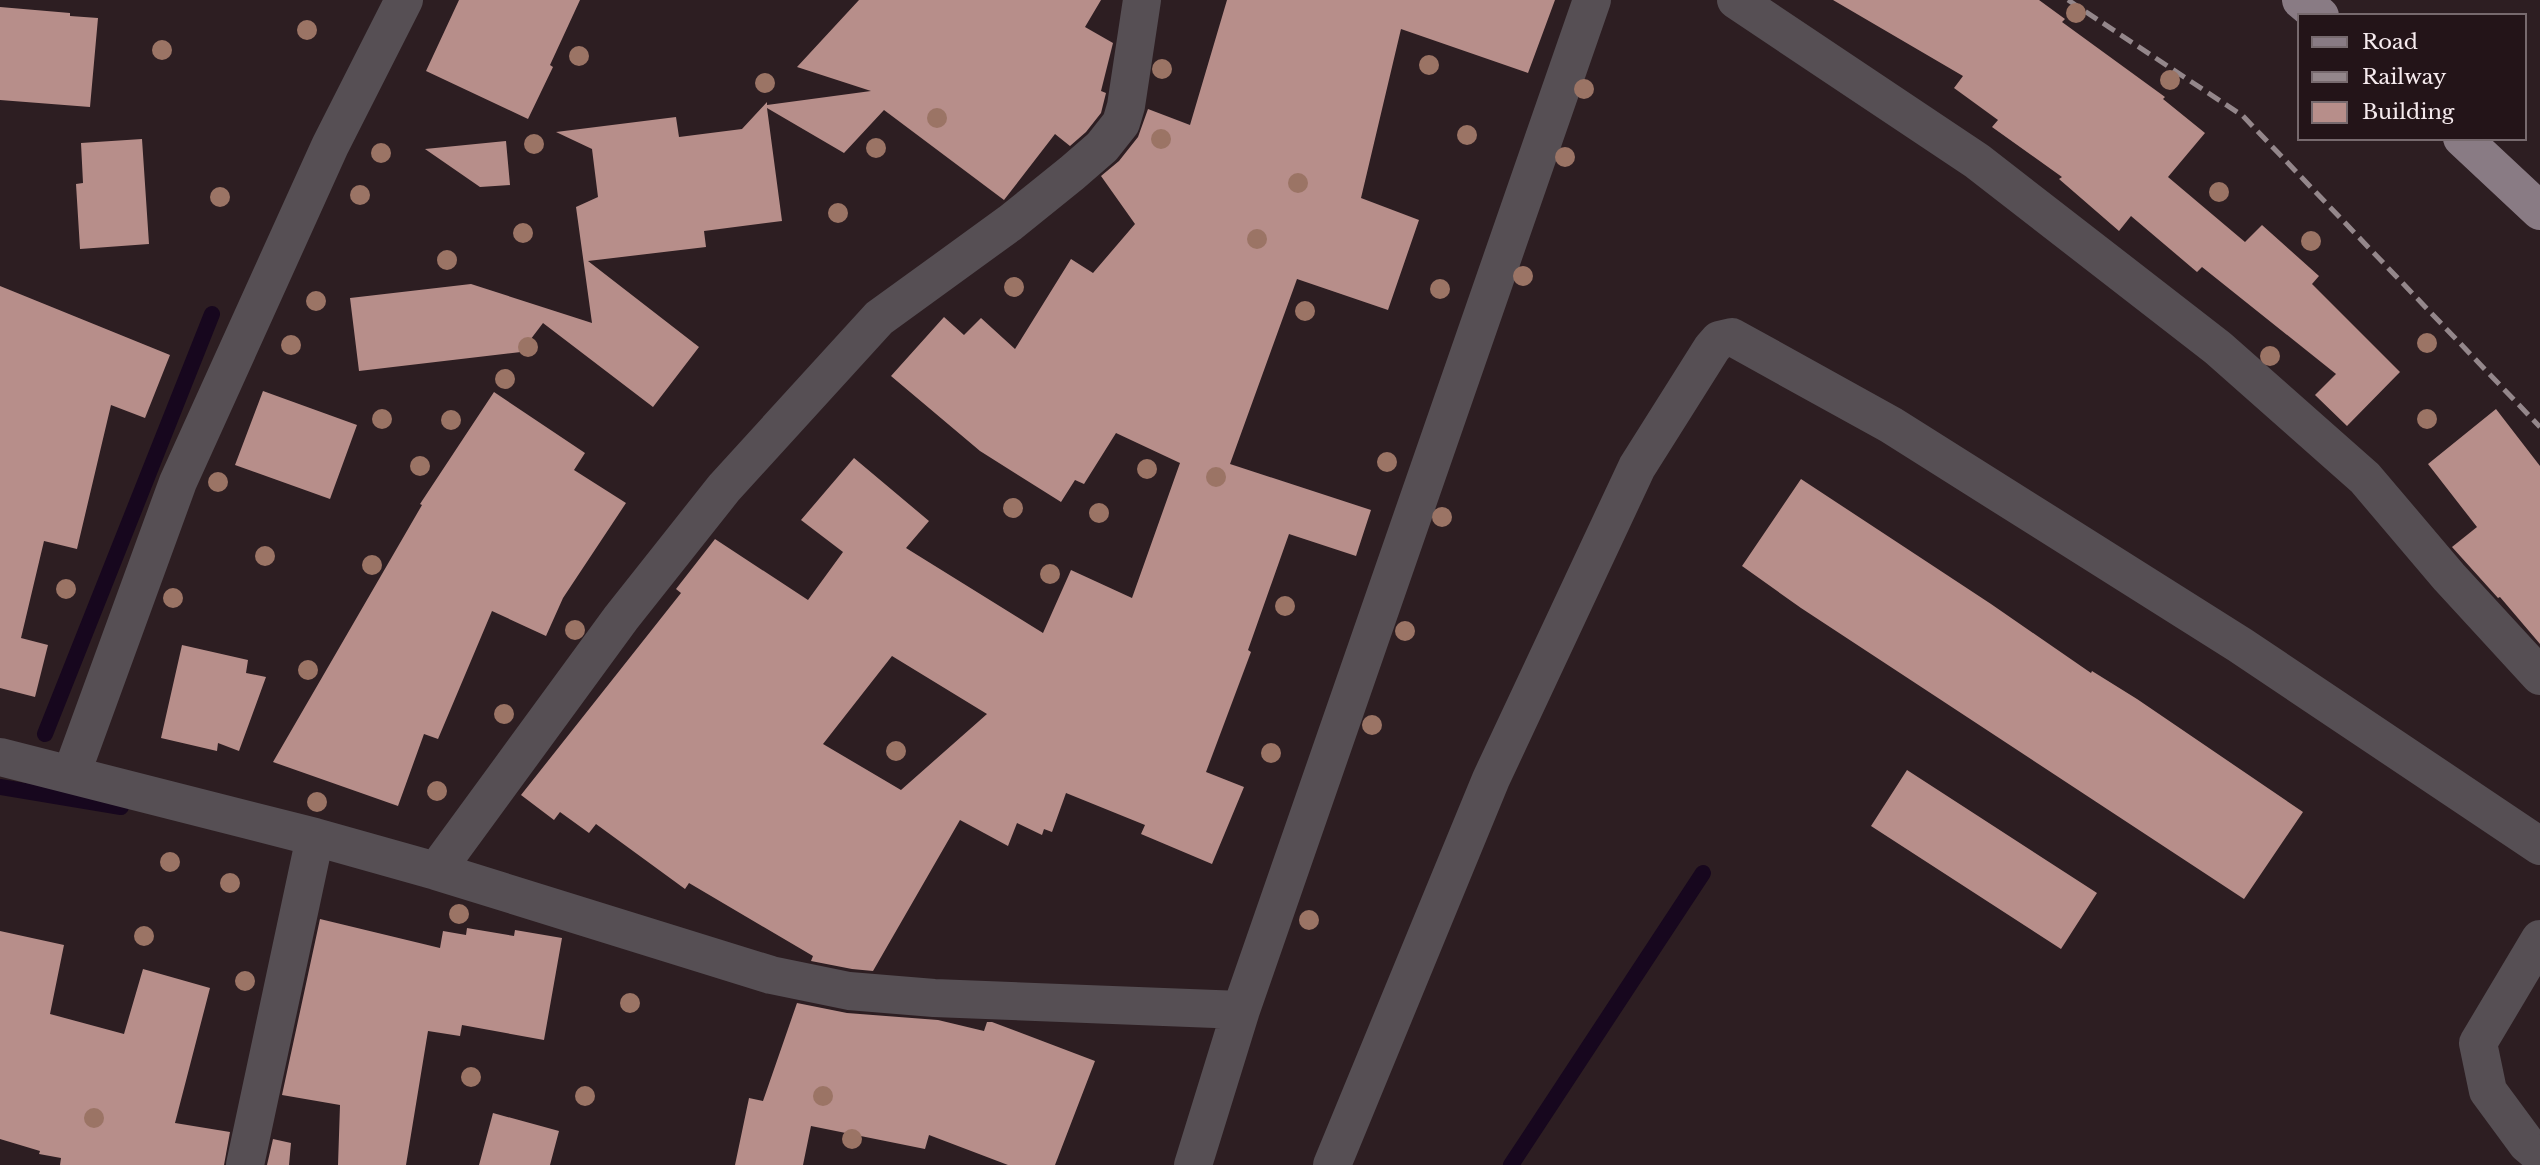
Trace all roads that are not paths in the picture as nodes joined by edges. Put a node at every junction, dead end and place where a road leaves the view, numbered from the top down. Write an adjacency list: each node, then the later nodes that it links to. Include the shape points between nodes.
1 (404, 0): 11 (street, via 330,146 178,481)
2 (1142, 0): 14 (street, via 1126,106 1121,123 1102,147 1010,223 879,318 724,488 621,618)
3 (1592, 0): 16 (street)
4 (1736, 0): 9 (street, via 1977,161 2218,348 2365,478)
5 (2301, 0): 6 (main road)
6 (2318, 14)
7 (2464, 140): 8 (main road)
8 (2540, 211)
9 (2540, 676)
10 (0, 757): 11 (street)
11 (71, 775): 12 (street)
12 (315, 836): 14 (street); 18 (street)
13 (2540, 846): 20 (street, via 2240,645 1891,425 1732,337 1724,337 1712,348 1637,467 1491,779)
14 (436, 871): 16 (street, via 771,975 849,991)
15 (2540, 939): 17 (street, via 2478,1043 2487,1091 2526,1144)
16 (1241, 1010): 19 (street)
17 (2540, 1155)
18 (245, 1165)
19 (1193, 1165)
20 (1332, 1165)

